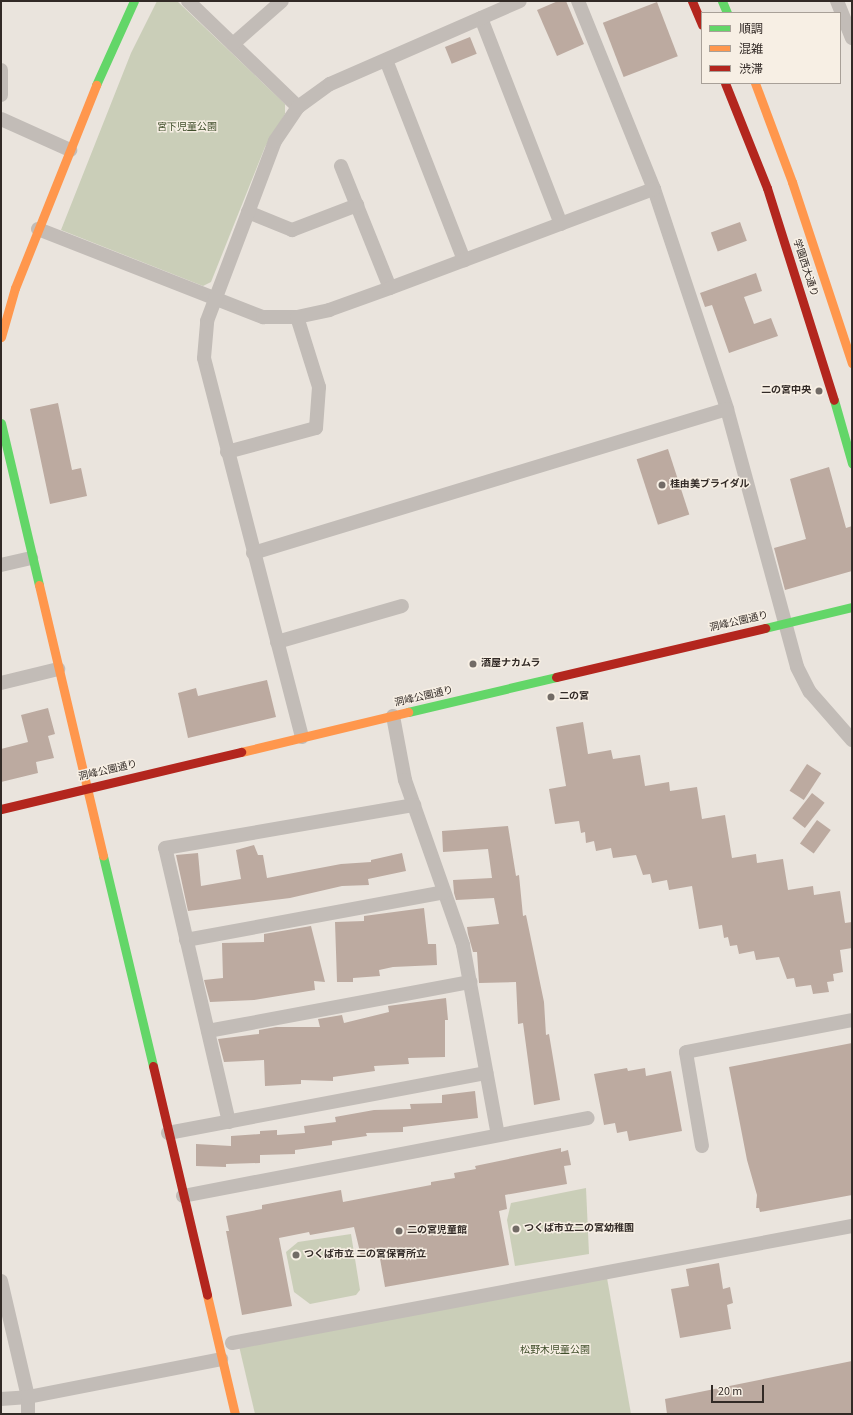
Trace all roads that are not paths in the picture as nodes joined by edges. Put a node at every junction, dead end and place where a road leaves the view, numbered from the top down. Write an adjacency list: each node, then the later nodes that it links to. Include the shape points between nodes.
1 (134, 1): 22 (street, via 117,33)
2 (188, 1): 14 (street)
3 (282, 1): 14 (street)
4 (520, 1): 10 (street)
5 (578, 1): 24 (street)
6 (692, 1): 12 (street)
7 (722, 1): 9 (street)
8 (837, 1): 11 (street)
9 (727, 12)
10 (481, 18): 15 (street); 27 (street)
11 (849, 22): 13 (street)
12 (701, 23)
13 (852, 38)
14 (233, 44): 20 (street)
15 (386, 60): 20 (street, via 330,84); 29 (street)
16 (1, 70): 19 (street)
17 (725, 84): 38 (street, 学園西大通り, via 767,188 823,360)
18 (754, 84): 34 (street, 学園西大通り, via 792,182)
19 (1, 95)
20 (298, 107): 26 (street, via 275,141)
21 (1, 119): 22 (street)
22 (70, 150): 28 (street)
23 (341, 166): 25 (street)
24 (654, 189): 27 (street); 35 (street)
25 (357, 205): 26 (street, via 292,230); 30 (street)
26 (248, 212): 31 (street)
27 (561, 224): 29 (street)
28 (38, 229): 31 (street); 33 (street, via 14,288)
29 (464, 260): 30 (street)
30 (390, 288): 32 (street, via 329,310)
31 (214, 299): 32 (street, via 263,317); 37 (street, via 204,342 204,358)
32 (297, 317): 37 (street, via 319,387 316,428)
33 (1, 337)
34 (852, 363)
35 (727, 409): 39 (street); 44 (street)
36 (1, 424): 40 (street)
37 (228, 452): 39 (street)
38 (852, 463)
39 (253, 553): 45 (street)
40 (31, 558): 41 (street); 46 (street)
41 (1, 565)
42 (402, 606): 45 (street)
43 (852, 607): 44 (street, 洞峰公園通り)
44 (785, 622): 48 (street, 洞峰公園通り); 50 (street, via 797,667 810,692)
45 (277, 642): 49 (street)
46 (58, 669): 47 (street); 51 (street)
47 (1, 683)
48 (393, 716): 49 (street, 洞峰公園通り); 52 (street, via 405,780)
49 (302, 737): 51 (street, 洞峰公園通り)
50 (852, 740)
51 (85, 788): 53 (street, 洞峰公園通り); 62 (street)
52 (414, 805): 54 (street); 55 (street, via 164,848)
53 (1, 809)
54 (444, 892): 55 (street); 56 (street, via 463,945)
55 (186, 940): 58 (street)
56 (470, 982): 58 (street); 59 (street)
57 (852, 1020): 64 (street, via 686,1052)
58 (208, 1031): 61 (street)
59 (486, 1073): 61 (street); 63 (street)
60 (588, 1118): 63 (street)
61 (229, 1122): 62 (street)
62 (168, 1133): 65 (street)
63 (498, 1135): 65 (street)
64 (702, 1146)
65 (183, 1196): 69 (street)
66 (852, 1226): 68 (street)
67 (1, 1281): 70 (street)
68 (232, 1343)
69 (221, 1359): 70 (street); 73 (street)
70 (28, 1397): 71 (street); 72 (street)
71 (1, 1399)
72 (28, 1414)
73 (234, 1414)

